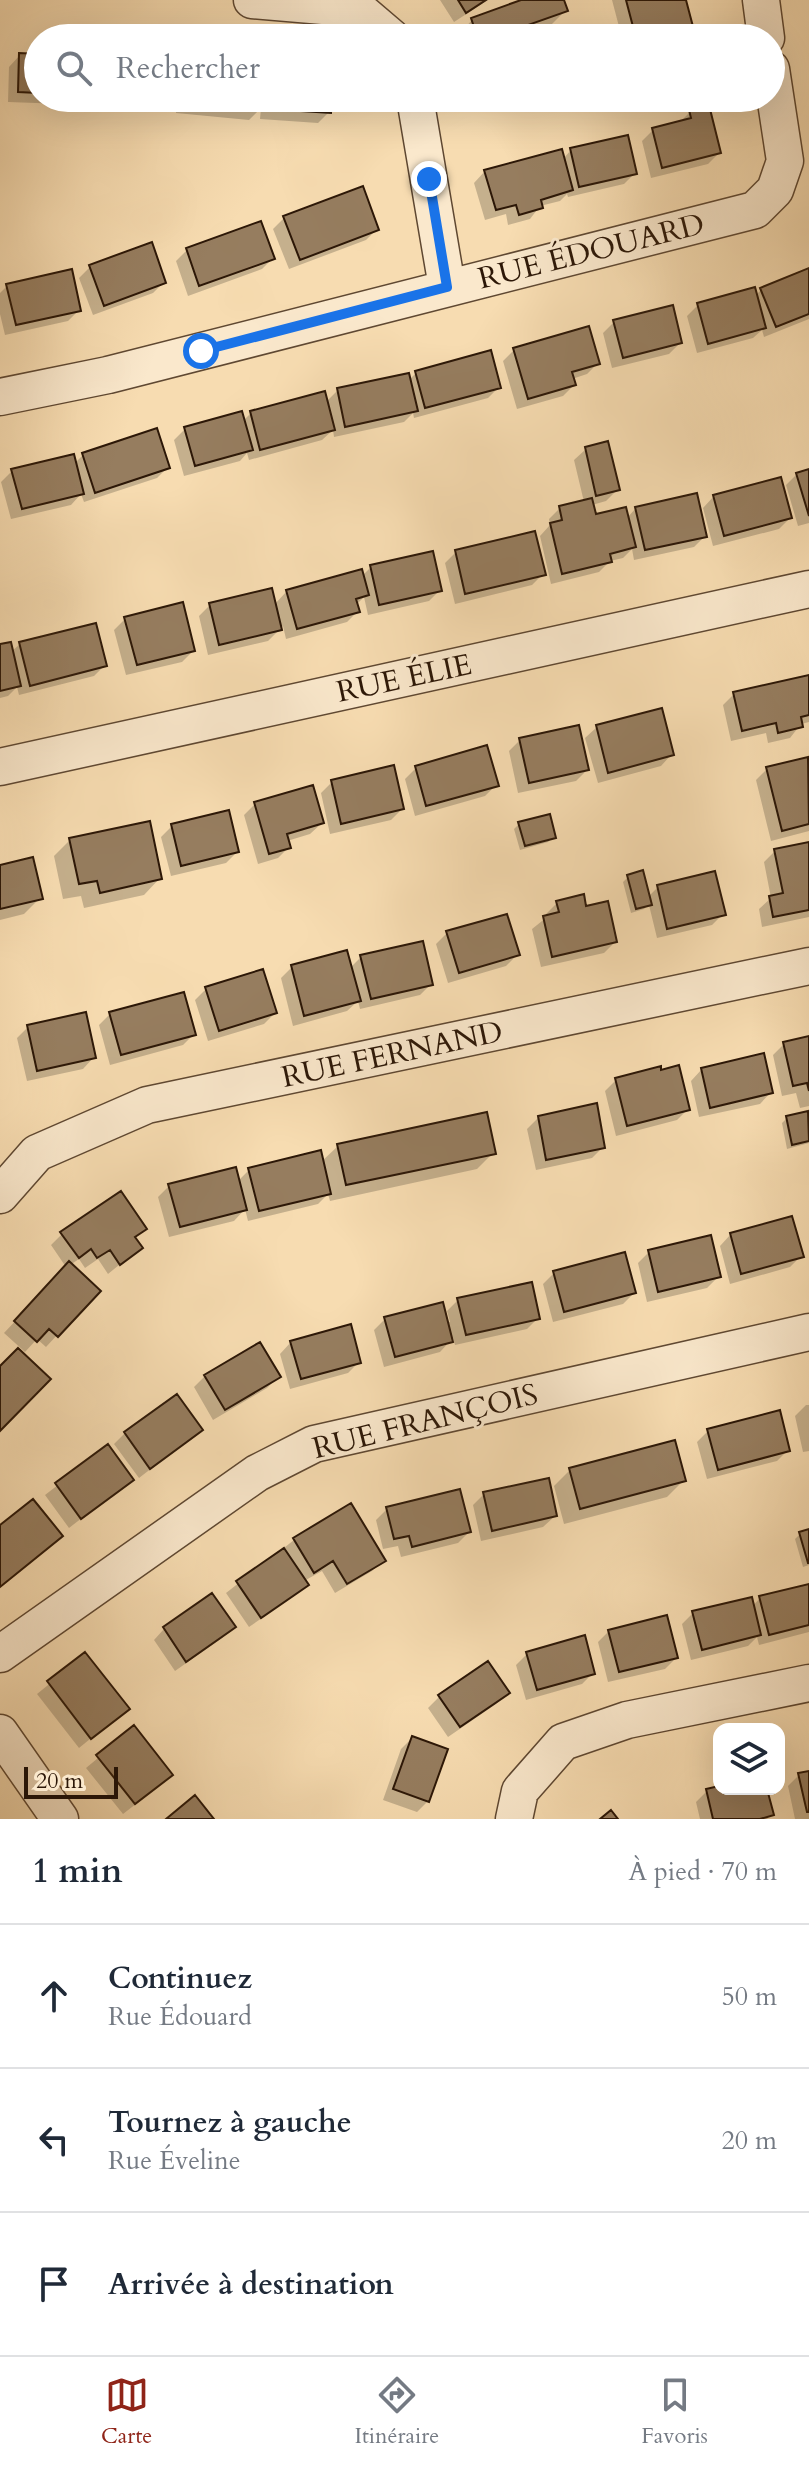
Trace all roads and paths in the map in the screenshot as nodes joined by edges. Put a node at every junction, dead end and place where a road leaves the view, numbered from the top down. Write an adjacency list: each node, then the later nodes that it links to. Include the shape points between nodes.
1 (252, 0): 3 (street, via 358,9)
2 (761, 0): 4 (street)
3 (376, 24)
4 (764, 24)
5 (417, 112): 7 (street)
6 (778, 112): 7 (street, RUE ÉDOUARD, via 785,161 775,190 755,210)
7 (447, 287): 8 (street, RUE ÉDOUARD, via 108,375)
8 (0, 397)
9 (809, 589): 10 (street, RUE ÉLIE)
10 (0, 767)
11 (809, 966): 12 (street, RUE FERNAND, via 147,1105 37,1153)
12 (0, 1195)
13 (809, 1332): 14 (street, RUE FRANÇOIS, via 314,1444 257,1473)
14 (0, 1654)
15 (809, 1683): 18 (street, via 627,1720 563,1742 520,1791)
16 (0, 1733): 17 (street)
17 (60, 1819)
18 (514, 1819)

